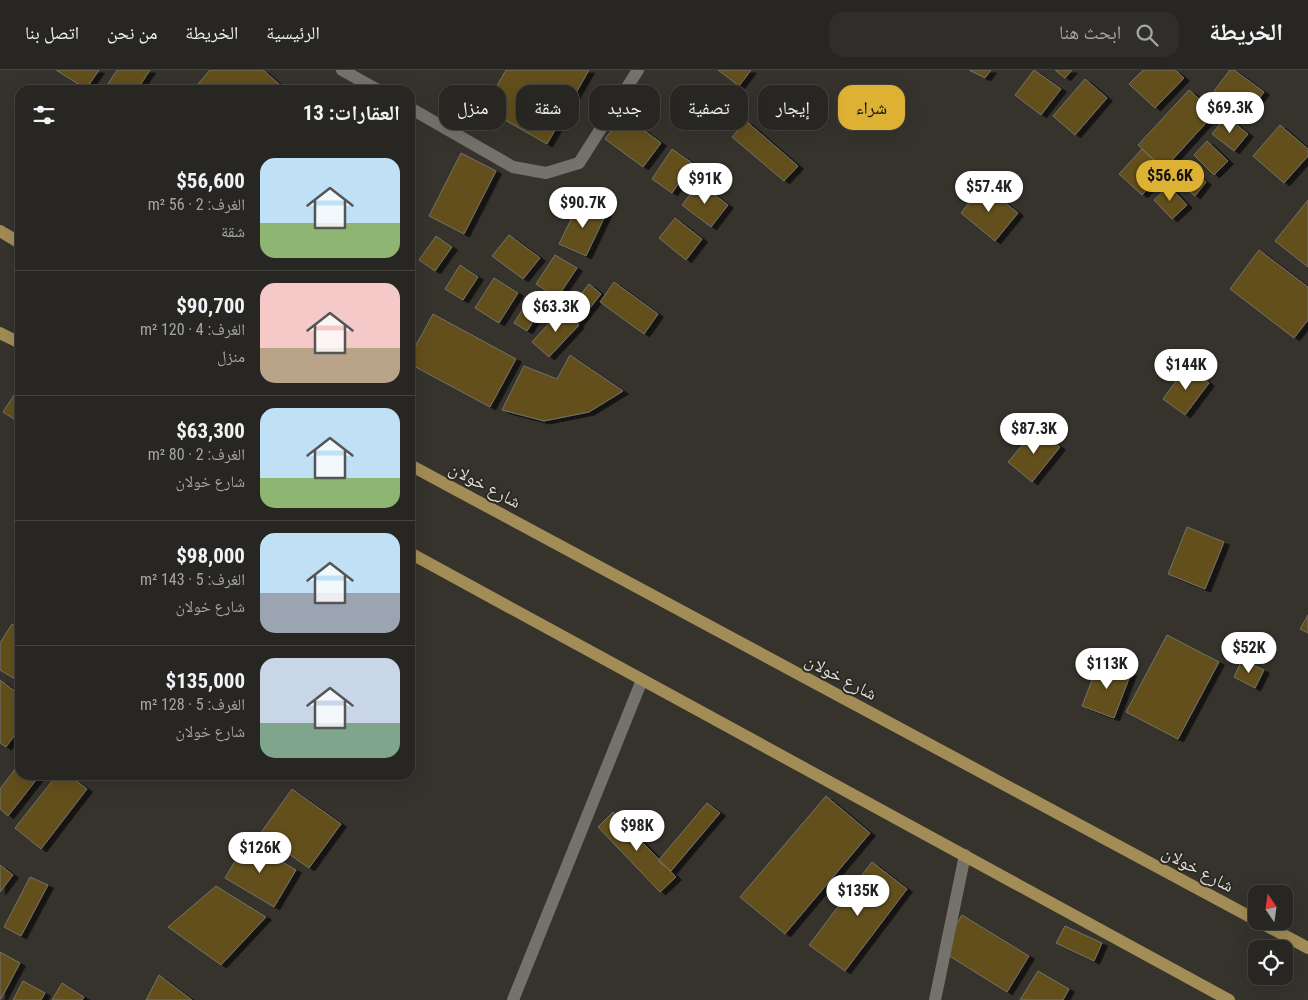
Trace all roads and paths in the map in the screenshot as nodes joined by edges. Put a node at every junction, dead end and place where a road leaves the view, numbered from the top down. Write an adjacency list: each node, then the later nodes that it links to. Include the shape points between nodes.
1 (342, 70): 3 (street)
2 (638, 70): 4 (street, via 580,163 546,173 513,167)
3 (369, 85)
4 (415, 111)
5 (0, 231): 6 (main road)
6 (15, 240)
7 (0, 333): 8 (main road)
8 (15, 340)
9 (415, 468): 13 (main road, شارع خولان)
10 (415, 555): 11 (main road)
11 (642, 680): 12 (main road); 16 (street)
12 (965, 855): 17 (street); 18 (main road)
13 (1248, 916)
14 (1274, 930): 15 (main road, شارع خولان)
15 (1308, 948)
16 (513, 1000)
17 (935, 1000)
18 (1229, 1000)

